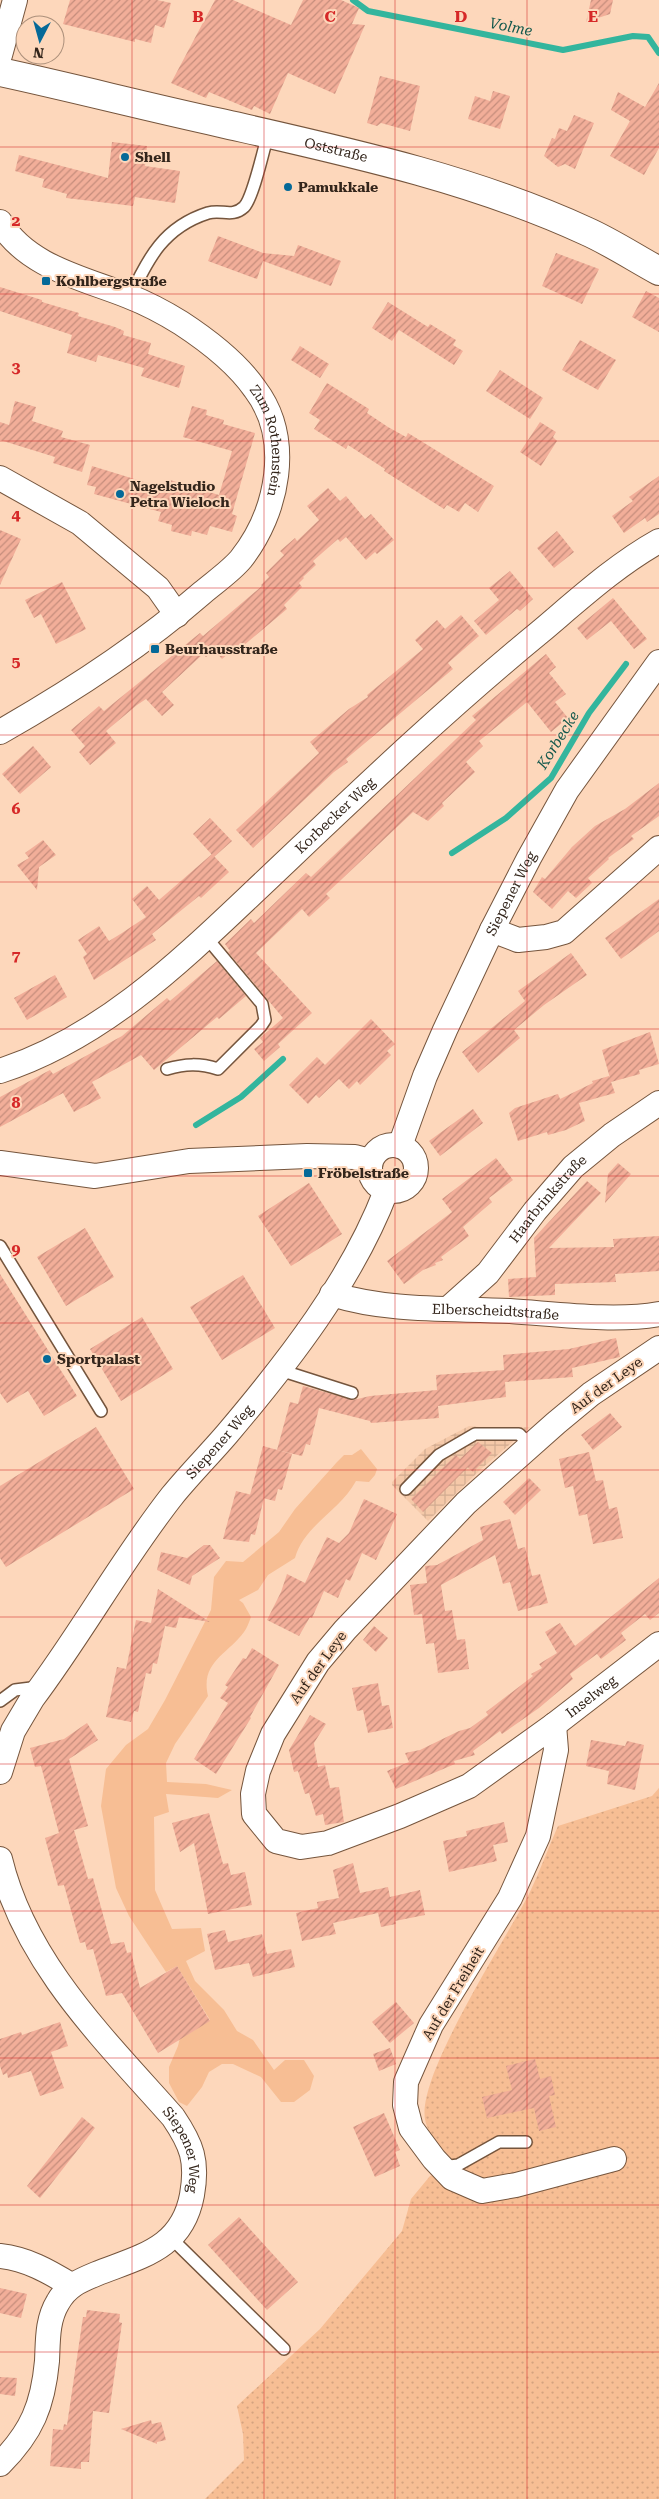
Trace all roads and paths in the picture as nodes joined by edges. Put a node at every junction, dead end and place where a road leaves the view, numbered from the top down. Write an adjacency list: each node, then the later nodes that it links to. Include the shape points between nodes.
1 (15, 0): 2 (street)
2 (0, 55)
3 (0, 72): 4 (main road, Oststraße)
4 (268, 134): 6 (main road, Oststraße, via 381,162 531,208 587,232); 7 (lane, via 246,206 234,214 210,213 177,228 156,247)
5 (0, 222): 7 (street, Zum Rothenstein, via 30,254 51,266)
6 (659, 271)
7 (130, 297): 10 (street, Zum Rothenstein, via 181,324 222,354 255,389 269,414 276,442 276,480 266,519 241,559)
8 (0, 478): 10 (street, via 80,523 158,588)
9 (659, 541): 15 (street, Korbecker Weg, via 610,575 484,678)
10 (177, 615): 12 (street, Zum Rothenstein, via 72,691)
11 (659, 662): 14 (street, Siepener Weg, via 568,790)
12 (0, 732)
13 (659, 848): 14 (street, via 564,932 518,940)
14 (492, 930): 19 (street, Siepener Weg, via 424,1076)
15 (206, 937): 16 (lane, via 262,1004 265,1020 218,1070 204,1064); 17 (street, Korbecker Weg, via 156,983 94,1026 28,1062)
16 (166, 1069)
17 (0, 1071)
18 (659, 1103): 25 (street, Haarbrinkstraße, via 612,1135 574,1167 535,1211 488,1273)
19 (400, 1146): 20 (street, via 382,1148); 22 (street, via 415,1161 416,1172 406,1188)
20 (370, 1161): 21 (street, via 355,1157 315,1156 189,1161 95,1176); 22 (street, via 372,1179)
21 (0, 1163)
22 (386, 1191): 24 (street, Siepener Weg, via 371,1228)
23 (0, 1246): 30 (lane)
24 (332, 1294): 25 (street, Elberscheidtstraße, via 368,1303); 28 (street, Siepener Weg)
25 (449, 1308): 26 (street, Elberscheidtstraße, via 646,1317)
26 (659, 1314)
27 (659, 1348): 31 (street, Auf der Leye, via 591,1394)
28 (280, 1370): 29 (lane); 34 (street, Siepener Weg, via 172,1496)
29 (352, 1393)
30 (101, 1411)
31 (530, 1445): 32 (lane, via 519,1434 475,1434 439,1455); 37 (street, Auf der Leye, via 453,1515 318,1662 269,1743 258,1770 253,1794 254,1814 276,1841 301,1847 328,1843 469,1786)
32 (406, 1489)
33 (659, 1644): 36 (street, Inselweg)
34 (42, 1686): 35 (lane, via 15,1690); 38 (street, Siepener Weg, via 13,1731)
35 (0, 1701)
36 (554, 1726): 37 (street, Inselweg); 42 (street, Auf der Freiheit, via 556,1750 538,1836 510,1898 431,2025 406,2082 405,2105 412,2128)
37 (522, 1749)
38 (0, 1772)
39 (0, 1860): 43 (street, Siepener Weg, via 7,1888 43,1960 75,2006 187,2137 194,2157 194,2182 184,2218)
40 (526, 2142): 42 (lane, via 499,2142 458,2165)
41 (614, 2159): 42 (street, Auf der Freiheit, via 482,2191 452,2178)
42 (442, 2167)
43 (172, 2239): 45 (street, via 141,2257); 46 (lane)
44 (0, 2256): 45 (street, via 17,2258 45,2269)
45 (71, 2285): 47 (street, via 57,2302 48,2324 42,2399 30,2428)
46 (284, 2349)
47 (0, 2464)

